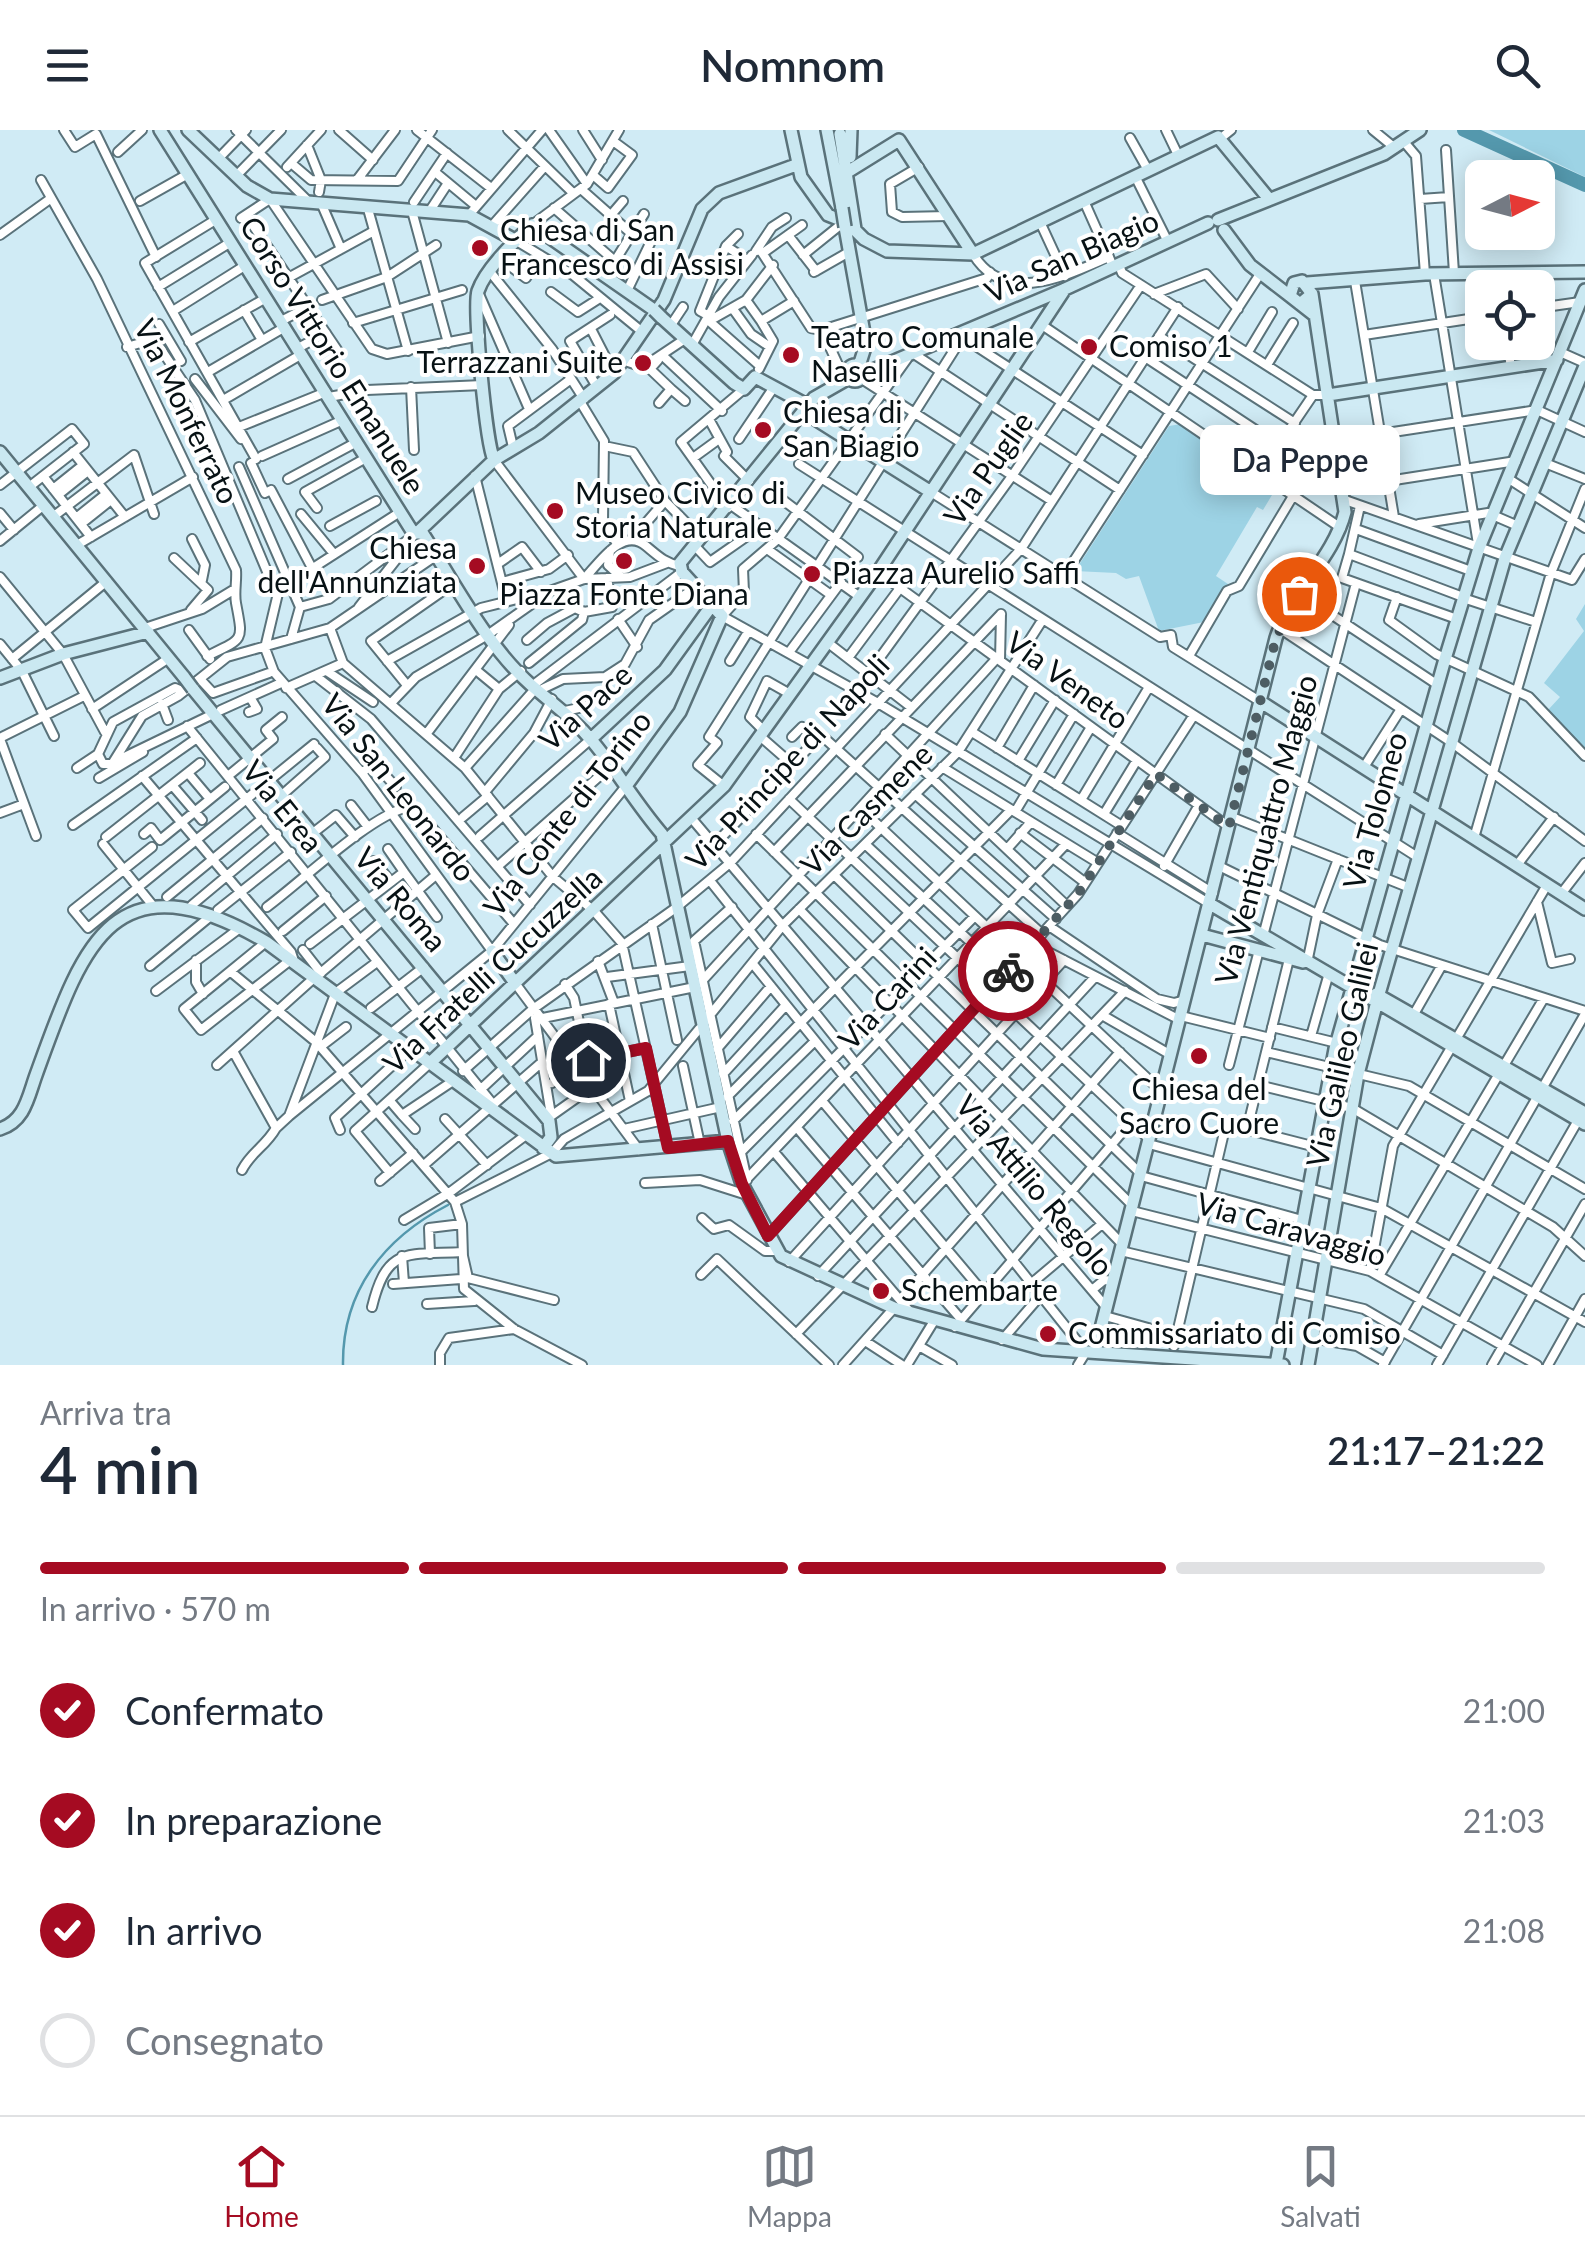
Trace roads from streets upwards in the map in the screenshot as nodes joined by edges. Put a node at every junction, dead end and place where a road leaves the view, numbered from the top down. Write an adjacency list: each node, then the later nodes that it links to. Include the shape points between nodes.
1 (66, 130): 98 (street, via 75,147 96,134)
2 (142, 130): 29 (street)
3 (160, 130): 44 (street, Corso Vittorio Emanuele)
4 (188, 130): 34 (street)
5 (281, 130): 30 (street)
6 (321, 130): 24 (street)
7 (339, 130): 35 (street)
8 (395, 130): 35 (street)
9 (417, 130): 20 (street)
10 (508, 130): 27 (street)
11 (546, 130): 27 (street); 52 (street)
12 (583, 130): 36 (street)
13 (619, 130): 23 (street)
14 (790, 130): 38 (street)
15 (1166, 130): 33 (street)
16 (1373, 130): 26 (street)
17 (1420, 130): 26 (street)
18 (241, 132): 30 (street); 34 (street)
19 (837, 132): 25 (street); 53 (street); 78 (street, bridge)
20 (430, 134): 32 (street); 50 (street, via 398,182)
21 (1218, 134): 33 (street); 60 (street)
22 (1130, 138): 41 (street)
23 (613, 141): 36 (street); 52 (street, via 632,154 608,188)
24 (307, 145): 37 (street); 49 (street)
25 (850, 146): 31 (street, via 857,155); 42 (street)
26 (1400, 146): 57 (street, via 1416,156); 60 (street)
27 (527, 148): 39 (street); 54 (street)
28 (1446, 150): 55 (street)
29 (118, 152)
30 (259, 152): 45 (street); 46 (street)
31 (876, 152): 40 (street, via 900,140); 42 (street)
32 (447, 154): 43 (street); 54 (street)
33 (1178, 155): 41 (street)
34 (218, 160): 46 (street)
35 (373, 160): 50 (street)
36 (602, 160): 52 (street)
37 (291, 163): 45 (street); 49 (street)
38 (796, 165): 78 (street, via 828,215); 181 (street, via 719,193 702,210 664,300)
39 (545, 166): 52 (street); 76 (street)
40 (919, 167): 71 (street); 71 (street, via 890,184 892,212)
41 (1148, 170): 47 (street)
42 (849, 171): 53 (street)
43 (435, 172): 51 (street); 64 (street)
44 (188, 174): 61 (street); 73 (street, Corso Vittorio Emanuele)
45 (281, 174): 62 (street)
46 (236, 176): 56 (street)
47 (1135, 176): 63 (street); 88 (street)
48 (41, 180): 58 (street, Via Monferrato)
49 (321, 180): 50 (street); 62 (street)
50 (358, 180)
51 (448, 183): 67 (street); 68 (street)
52 (583, 185): 65 (street); 70 (street)
53 (848, 186): 78 (street)
54 (490, 188): 67 (street)
55 (1449, 197): 57 (street); 109 (street)
56 (270, 199): 62 (street); 102 (street); 115 (street, via 244,216)
57 (1420, 199): 112 (street)
58 (50, 200): 83 (street); 172 (street, Via Monferrato)
59 (623, 200): 70 (street)
60 (1269, 200): 79 (street)
61 (140, 201)
62 (318, 201): 66 (street); 91 (street)
63 (1084, 201): 74 (street); 101 (street)
64 (413, 207): 66 (street); 68 (street); 94 (street)
65 (554, 208): 75 (street); 100 (street)
66 (368, 209): 80 (street)
67 (473, 210): 68 (street); 76 (street)
68 (429, 212)
69 (644, 214): 84 (street)
70 (610, 215): 84 (street)
71 (950, 216): 95 (street)
72 (786, 218): 93 (street)
73 (216, 219): 87 (street, Corso Vittorio Emanuele); 98 (street)
74 (1040, 222): 95 (street); 117 (street)
75 (532, 225): 86 (street); 114 (street)
76 (492, 226): 86 (street)
77 (802, 226): 85 (street)
78 (846, 226): 92 (street); 95 (street, via 887,251); 97 (street)
79 (1220, 228): 88 (street, Via San Biagio); 111 (street)
80 (374, 231): 91 (street); 113 (street)
81 (655, 233): 123 (street)
82 (738, 234): 90 (street)
83 (0, 235)
84 (633, 235): 100 (street)
85 (788, 235): 93 (street); 97 (street)
86 (514, 240): 96 (street); 99 (street)
87 (231, 242): 103 (street, Corso Vittorio Emanuele); 119 (street)
88 (1168, 242): 101 (street, Via San Biagio)
89 (436, 245): 94 (street)
90 (726, 246): 93 (street); 148 (street, via 700,310)
91 (341, 249): 102 (street)
92 (849, 252): 97 (street, via 814,272); 149 (street)
93 (756, 253): 104 (street); 148 (street, via 719,296)
94 (423, 254): 113 (street); 130 (street)
95 (973, 254): 105 (street)
96 (540, 255): 99 (street, via 526,278); 131 (street)
97 (803, 255)
98 (156, 257): 119 (street, via 145,264)
99 (502, 260): 108 (street)
100 (616, 262): 114 (street)
101 (1114, 263): 117 (street, Via San Biagio); 118 (street)
102 (313, 264): 115 (street); 127 (street)
103 (246, 265): 129 (street, Corso Vittorio Emanuele); 139 (street)
104 (774, 266): 133 (street); 134 (street)
105 (990, 272): 117 (street, via 1032,286); 149 (street)
106 (1555, 272): 107 (street)
107 (1585, 272)
108 (491, 273): 124 (street); 197 (street)
109 (1454, 273): 110 (street); 112 (street)
110 (1465, 273)
111 (1260, 274): 120 (street); 122 (street)
112 (1429, 274): 116 (street); 155 (street)
113 (387, 277): 127 (street); 144 (street)
114 (605, 277): 123 (street)
115 (288, 278): 137 (street)
116 (1356, 281): 122 (street); 164 (street)
117 (1065, 283): 135 (street, Via San Biagio); 153 (street, Via Fratelli Cucuzzella)
118 (1141, 286): 126 (street); 182 (street, Via Puglie)
119 (158, 287): 168 (street)
120 (1251, 288): 122 (street); 142 (street)
121 (462, 290): 130 (street)
122 (1294, 290): 210 (street, via 1315,318)
123 (627, 291): 147 (street)
124 (478, 292): 165 (street); 218 (street)
125 (552, 292): 131 (street, via 578,312)
126 (1154, 294): 141 (street); 142 (street, via 1206,274)
127 (334, 296): 132 (street); 152 (street)
128 (1583, 296): 136 (street); 179 (street, Via Tolomeo)
129 (266, 298): 143 (street); 157 (street, Corso Vittorio Emanuele)
130 (435, 298): 144 (street); 169 (street)
131 (600, 298): 159 (street)
132 (322, 300)
133 (746, 300): 140 (street); 151 (street)
134 (794, 301): 151 (street); 160 (street, via 811,328)
135 (1034, 303): 153 (street); 162 (street, Via San Biagio)
136 (1555, 303)
137 (308, 306): 157 (street); 161 (street)
138 (683, 307): 147 (street)
139 (176, 308)
140 (733, 308): 148 (street); 171 (street, via 751,334)
141 (1178, 308): 163 (street); 166 (street, Via Principe di Napoli)
142 (1238, 309): 163 (street)
143 (244, 310): 167 (street); 168 (street)
144 (396, 310): 152 (street); 173 (street)
145 (1272, 312): 175 (street)
146 (610, 315): 158 (street)
147 (660, 315): 159 (street); 170 (street)
148 (710, 318): 170 (street); 190 (street)
149 (861, 318): 160 (street); 194 (street, via 866,344)
150 (1465, 320): 155 (street)
151 (761, 321): 171 (street)
152 (353, 323): 173 (street, via 372,349)
153 (1043, 323): 182 (street); 192 (street, Via Fratelli Cucuzzella)
154 (1293, 323): 188 (street)
155 (1442, 323): 164 (street); 195 (street)
156 (159, 324): 184 (street)
157 (283, 324): 167 (street); 174 (street, Corso Vittorio Emanuele)
158 (591, 329): 185 (street); 202 (street, via 570,341)
159 (640, 330): 181 (street)
160 (822, 330): 194 (street, via 840,368)
161 (326, 333): 174 (street); 176 (street)
162 (960, 334): 178 (street, Via San Biagio); 191 (street); 192 (street)
163 (1220, 335): 175 (street); 186 (street)
164 (1364, 335): 205 (street)
165 (480, 336): 169 (street); 199 (street)
166 (1159, 336): 180 (street, Via Principe di Napoli); 186 (street)
167 (262, 340): 193 (street)
168 (189, 342): 193 (street)
169 (448, 342): 173 (street)
170 (689, 342): 177 (street); 206 (street)
171 (769, 344): 190 (street)
172 (127, 347): 267 (street, Via Monferrato); 400 (street, via 154,339 195,400 272,586 279,589)
173 (408, 350)
174 (300, 351): 208 (street, Corso Vittorio Emanuele); 211 (street)
175 (1248, 352): 188 (street)
176 (340, 354)
177 (662, 354): 181 (street, via 643,366); 203 (street, via 650,369); 220 (street)
178 (911, 355): 191 (street); 194 (street, Via San Biagio); 207 (street, Via Conte di Torino)
179 (1558, 356): 187 (street); 189 (street); 219 (street, Via Tolomeo)
180 (1146, 357): 198 (street, Via Principe di Napoli); 200 (street)
181 (627, 358): 202 (street)
182 (1092, 360): 198 (street); 214 (street, Via Puglie)
183 (1510, 360): 189 (street)
184 (181, 361)
185 (609, 364)
186 (1202, 364): 200 (street); 225 (street)
187 (1585, 364): 227 (street, Via Galileo Galilei)
188 (1266, 365): 209 (street)
189 (1511, 367): 195 (street)
190 (757, 369): 204 (street); 206 (street)
191 (940, 371): 216 (street); 222 (street)
192 (1012, 371): 214 (street); 216 (street, Via Fratelli Cucuzzella)
193 (208, 372): 211 (street)
194 (856, 373): 207 (street); 217 (street, Via San Biagio)
195 (1450, 376): 205 (street); 226 (street)
196 (195, 379): 233 (street)
197 (571, 379): 212 (street); 218 (street)
198 (1128, 384): 221 (street); 229 (street, Via Principe di Napoli)
199 (483, 385): 201 (street); 251 (street)
200 (1188, 386): 221 (street); 241 (street)
201 (411, 387): 208 (street); 243 (street)
202 (598, 388): 212 (street)
203 (671, 389): 213 (street); 215 (street)
204 (772, 389): 217 (street); 239 (street)
205 (1373, 390): 210 (street); 231 (street)
206 (740, 391): 220 (street)
207 (882, 392): 222 (street); 234 (street, Via Conte di Torino)
208 (327, 395): 223 (street, Corso Vittorio Emanuele); 228 (street)
209 (1313, 395): 210 (street); 225 (street)
210 (1328, 396): 282 (street)
211 (225, 399): 228 (street)
212 (582, 401): 237 (street); 242 (street)
213 (685, 401)
214 (1062, 403): 229 (street); 232 (street, Via Puglie)
215 (659, 404)
216 (990, 404): 232 (street); 238 (street, Via Fratelli Cucuzzella)
217 (807, 409): 234 (street); 272 (street, Via San Biagio)
218 (530, 410): 242 (street, via 508,426)
219 (1536, 410): 226 (street); 227 (street); 252 (street, Via Tolomeo)
220 (722, 411): 224 (street)
221 (1170, 412): 247 (street); 263 (street)
222 (915, 413): 238 (street); 254 (street)
223 (343, 420): 235 (street, Corso Vittorio Emanuele); 250 (street)
224 (710, 421): 239 (street); 249 (street, via 681,442)
225 (1294, 422): 241 (street)
226 (1458, 422): 231 (street); 261 (street)
227 (1562, 422): 230 (street); 256 (street, Via Galileo Galilei)
228 (240, 427): 250 (street)
229 (1100, 427): 247 (street); 255 (street, Via Principe di Napoli)
230 (1585, 432)
231 (1380, 434): 273 (street)
232 (1040, 436): 255 (street); 266 (street, Via Puglie)
233 (241, 438)
234 (848, 440): 254 (street); 270 (street, Via Conte di Torino)
235 (357, 442): 248 (street, Corso Vittorio Emanuele); 268 (street)
236 (716, 442): 249 (street)
237 (606, 444): 287 (street, via 632,452); 327 (street, via 603,504)
238 (964, 444): 266 (street); 280 (street, Via Fratelli Cucuzzella)
239 (734, 445): 272 (street, via 724,456)
240 (49, 446): 245 (street, via 72,428 84,444); 246 (street); 253 (street)
241 (1279, 446): 263 (street); 282 (street)
242 (513, 447): 251 (street)
243 (414, 450)
244 (0, 452): 262 (street)
245 (73, 452): 253 (street); 259 (street)
246 (40, 453): 258 (street); 262 (street)
247 (1143, 455): 278 (street)
248 (366, 458): 286 (street, Corso Vittorio Emanuele); 295 (street, via 305,492)
249 (692, 458): 293 (street)
250 (256, 459): 343 (street, via 265,492 271,490)
251 (494, 460): 265 (street); 336 (street)
252 (1516, 461): 261 (street); 269 (street, Via Tolomeo)
253 (61, 462): 258 (street)
254 (883, 462): 280 (street); 290 (street)
255 (1078, 462): 278 (street); 288 (street, Via Principe di Napoli)
256 (1545, 463): 271 (street); 283 (street, Via Galileo Galilei)
257 (800, 464): 270 (street)
258 (52, 468): 264 (street)
259 (86, 468): 274 (street); 279 (street)
260 (239, 468): 360 (street)
261 (1466, 469): 273 (street); 302 (street)
262 (17, 472): 275 (street); 276 (street)
263 (1260, 474): 284 (street)
264 (43, 476): 276 (street); 279 (street)
265 (475, 476): 319 (street); 340 (street)
266 (1012, 476): 288 (street); 308 (street, Via Puglie)
267 (193, 477): 289 (street); 364 (street, Via Monferrato, via 236,570)
268 (288, 478)
269 (1508, 478): 283 (street); 303 (street, Via Tolomeo)
270 (821, 479): 290 (street); 297 (street, Via Conte di Torino)
271 (1585, 480)
272 (749, 481): 293 (street, Via San Biagio)
273 (1388, 481): 305 (street)
274 (97, 482): 285 (street); 289 (street, via 134,455); 292 (street)
275 (0, 485)
276 (29, 487): 291 (street)
277 (1585, 488): 306 (street)
278 (1120, 490): 350 (street)
279 (56, 492): 292 (street)
280 (931, 492): 308 (street); 317 (street, Via Fratelli Cucuzzella)
281 (775, 494): 297 (street)
282 (1344, 494): 294 (street); 313 (street)
283 (1532, 494): 306 (street); 312 (street, Via Galileo Galilei)
284 (1294, 496): 313 (street); 404 (street)
285 (108, 497): 304 (street); 307 (street)
286 (383, 497): 296 (street, Corso Vittorio Emanuele); 310 (street)
287 (665, 501): 318 (street); 325 (street)
288 (1052, 501): 330 (street, Via Principe di Napoli)
289 (150, 502): 299 (street); 304 (street)
290 (857, 502): 317 (street); 321 (street)
291 (44, 505): 301 (street); 316 (street)
292 (67, 506): 301 (street); 307 (street)
293 (730, 506): 311 (street); 325 (street, Via San Biagio)
294 (1360, 506): 305 (street); 315 (street)
295 (317, 508)
296 (400, 512): 319 (street, Corso Vittorio Emanuele); 331 (street)
297 (798, 512): 321 (street); 323 (street, Via Conte di Torino)
298 (0, 513): 316 (street)
299 (154, 514)
300 (301, 514): 331 (street)
301 (54, 516): 326 (street)
302 (1473, 516): 303 (street); 309 (street); 329 (street)
303 (1494, 516): 312 (street); 329 (street, Via Tolomeo)
304 (124, 517): 320 (street)
305 (1394, 518): 309 (street)
306 (1571, 519): 314 (street); 347 (street)
307 (78, 521): 320 (street)
308 (978, 522): 330 (street); 339 (street, Via Puglie)
309 (1414, 525): 329 (street)
310 (330, 526)
311 (763, 526): 323 (street); 325 (street, via 710,562)
312 (1518, 526): 337 (street, Via Galileo Galilei)
313 (1340, 528): 366 (street)
314 (1585, 528)
315 (1356, 529): 332 (street); 344 (street)
316 (14, 530): 324 (street)
317 (904, 532): 339 (street); 346 (street, Via Fratelli Cucuzzella)
318 (635, 535): 327 (street); 342 (street)
319 (415, 536): 333 (street, Corso Vittorio Emanuele, via 423,534); 373 (street, via 329,599); 375 (street)
320 (91, 537): 326 (street)
321 (832, 538): 334 (street); 341 (street)
322 (192, 539): 352 (street, via 205,565)
323 (778, 539): 328 (street, Via Conte di Torino); 341 (street)
324 (0, 541)
325 (698, 541): 342 (street, Via San Biagio)
326 (77, 545): 353 (street)
327 (613, 548): 349 (street, via 608,565); 354 (street)
328 (766, 548): 356 (street); 376 (street, Via Conte di Torino, via 743,569 744,592)
329 (1479, 548): 337 (street); 344 (street, Via Tolomeo)
330 (1021, 550): 350 (street); 361 (street, Via Principe di Napoli)
331 (334, 554): 343 (street)
332 (1349, 554): 359 (street, via 1342,578); 370 (street)
333 (436, 556): 358 (street, Corso Vittorio Emanuele); 375 (street)
334 (858, 557)
335 (174, 558): 352 (street)
336 (569, 558): 345 (street); 354 (street)
337 (1505, 558): 347 (street); 374 (street, Via Galileo Galilei)
338 (1585, 559): 347 (street, via 1572,580)
339 (952, 562): 361 (street); 372 (street, Via Puglie)
340 (499, 564): 345 (street, via 522,547); 355 (street)
341 (818, 565): 356 (street); 357 (street)
342 (676, 567): 349 (street); 362 (street); 380 (street)
343 (313, 570): 360 (street)
344 (1472, 571): 370 (street, Via Tolomeo)
345 (541, 572): 355 (street)
346 (878, 572): 363 (street, Via Veneto); 368 (street, Via Fratelli Cucuzzella)
347 (1551, 573): 383 (street)
348 (0, 576): 390 (street)
349 (620, 576): 351 (street)
350 (1064, 576): 404 (street, via 1160,638 1172,635 1173,646)
351 (607, 578): 354 (street); 378 (street, via 612,607)
352 (202, 580): 379 (street, via 208,596)
353 (106, 581): 388 (street); 390 (street)
354 (583, 581): 365 (street)
355 (502, 582): 371 (street)
356 (807, 582): 367 (street); 398 (street)
357 (841, 582): 367 (street); 368 (street)
358 (454, 583): 377 (street, Corso Vittorio Emanuele); 411 (street, via 370,642)
359 (1356, 583): 369 (street); 385 (street, Via Ventiquattro Maggio)
360 (288, 584): 373 (street)
361 (988, 584): 381 (street); 384 (street, Via Principe di Napoli)
362 (696, 587): 376 (street); 399 (street, via 649,620)
363 (900, 588): 372 (street, Via Veneto); 407 (street)
364 (234, 589): 379 (street); 403 (street, Via Monferrato, via 242,633)
365 (550, 591): 371 (street); 392 (street)
366 (1299, 594): 385 (street); 387 (street)
367 (830, 595): 401 (street)
368 (860, 597): 396 (street, Via Fratelli Cucuzzella)
369 (1397, 597): 382 (street); 409 (street, via 1389,620)
370 (1463, 598): 374 (street); 382 (street, Via Tolomeo)
371 (506, 599): 377 (street)
372 (922, 604): 384 (street, Via Veneto); 424 (street, Via Puglie)
373 (300, 606): 393 (street)
374 (1490, 608): 383 (street); 419 (street, Via Galileo Galilei)
375 (358, 609): 386 (street)
376 (717, 611): 391 (street); 481 (street, Via Pace); 518 (street, Via Conte di Torino, via 680,712)
377 (472, 612): 392 (street, Corso Vittorio Emanuele); 411 (street)
378 (584, 612): 394 (street, via 575,608); 416 (street)
379 (184, 616): 388 (street)
380 (618, 619): 399 (street); 429 (street)
381 (1043, 619): 418 (street, Via Casmene); 434 (street)
382 (1457, 619): 409 (street, Via Tolomeo)
383 (1536, 622): 437 (street)
384 (950, 624): 395 (street, Via Veneto); 436 (street, Via Principe di Napoli)
385 (1345, 624): 414 (street, Via Ventiquattro Maggio); 431 (street)
386 (330, 628): 393 (street); 412 (street)
387 (1279, 628): 414 (street); 446 (street)
388 (146, 630): 402 (street); 406 (street)
389 (189, 630): 403 (street)
390 (45, 632): 402 (street); 405 (street)
391 (748, 632): 398 (street); 410 (street)
392 (492, 638): 416 (street, Corso Vittorio Emanuele); 417 (street); 428 (street)
393 (291, 639): 400 (street)
394 (527, 640)
395 (972, 640): 408 (street, Via Veneto); 408 (street, via 1001,614); 451 (street)
396 (828, 642): 407 (street); 413 (street, Via Fratelli Cucuzzella)
397 (0, 644): 405 (street)
398 (769, 644): 401 (street); 422 (street)
399 (637, 647): 429 (street, via 605,677)
400 (265, 648): 415 (street, via 246,649); 433 (street, Via San Leonardo)
401 (790, 651): 413 (street)
402 (62, 654): 420 (street); 439 (street)
403 (208, 656): 415 (street)
404 (1189, 656): 446 (street)
405 (12, 658): 420 (street)
406 (170, 658): 432 (street, Via Roma, bridge); 452 (street)
407 (848, 658): 424 (street)
408 (998, 659): 418 (street, Via Veneto); 472 (street)
409 (1445, 659): 419 (street); 431 (street, Via Tolomeo)
410 (730, 661)
411 (387, 662): 428 (street)
412 (343, 664): 421 (street); 445 (street)
413 (812, 664): 438 (street, Via Fratelli Cucuzzella); 448 (street)
414 (1334, 664): 453 (street); 475 (street, Via Ventiquattro Maggio)
415 (215, 666): 432 (street)
416 (524, 668): 429 (street, Corso Vittorio Emanuele); 435 (street)
417 (476, 670): 435 (street); 470 (street)
418 (1013, 670): 430 (street, Via Veneto); 469 (street, Via Casmene)
419 (1472, 670): 437 (street); 482 (street, Via Galileo Galilei)
420 (22, 671): 426 (street); 459 (street)
421 (328, 672): 425 (street); 444 (street)
422 (749, 672): 427 (street); 442 (street)
423 (270, 673): 432 (street, via 213,693)
424 (868, 674): 436 (street)
425 (318, 676): 433 (street); 599 (street, via 371,720)
426 (0, 678)
427 (768, 682): 438 (street); 463 (street)
428 (406, 684): 445 (street)
429 (539, 685): 441 (street, Corso Vittorio Emanuele); 502 (street)
430 (1034, 685): 443 (street, Via Veneto); 485 (street)
431 (1438, 685): 467 (street, Via Tolomeo)
432 (192, 686): 447 (street); 449 (street); 468 (street, via 156,696); 491 (street, Via Roma)
433 (283, 686): 440 (street); 504 (street, Via San Leonardo)
434 (1149, 686): 458 (street); 483 (street)
435 (499, 689): 492 (street)
436 (890, 690): 448 (street, Via Principe di Napoli); 451 (street)
437 (1517, 690): 490 (street); 508 (street)
438 (790, 694): 473 (street, Via Fratelli Cucuzzella)
439 (84, 696): 452 (street); 459 (street)
440 (250, 697): 454 (street); 456 (street, via 256,708)
441 (552, 699): 455 (street, Corso Vittorio Emanuele); 523 (street)
442 (732, 700): 463 (street); 519 (street, via 708,737 716,743 698,764)
443 (1054, 700): 457 (street, Via Veneto); 494 (street)
444 (372, 702)
445 (392, 702): 470 (street)
446 (1261, 702): 475 (street); 486 (street)
447 (185, 703)
448 (878, 703): 462 (street); 484 (street, Via Principe di Napoli)
449 (162, 704): 464 (street); 496 (street, via 142,716)
450 (588, 706): 455 (street)
451 (911, 706): 462 (street)
452 (92, 709): 468 (street)
453 (1402, 709): 467 (street); 503 (street)
454 (221, 710)
455 (565, 711): 481 (street, Corso Vittorio Emanuele)
456 (249, 712)
457 (1074, 714): 466 (street, Via Veneto); 506 (street)
458 (1194, 715): 486 (street); 507 (street)
459 (44, 716): 474 (street); 477 (street)
460 (208, 716): 465 (street)
461 (282, 716): 491 (street, via 266,730 273,739)
462 (900, 717): 471 (street); 472 (street)
463 (750, 718): 473 (street)
464 (168, 720)
465 (187, 726): 478 (street, Via Erea); 480 (street)
466 (1091, 726): 483 (street, Via Veneto); 516 (street)
467 (1427, 726): 482 (street); 528 (street, Via Tolomeo)
468 (106, 732): 488 (street)
469 (972, 732): 485 (street); 487 (street, Via Casmene)
470 (427, 733): 492 (street)
471 (884, 734): 489 (street); 499 (street)
472 (927, 734): 487 (street); 489 (street)
473 (763, 735): 497 (street); 519 (street, Via Fratelli Cucuzzella)
474 (54, 736)
475 (1315, 736): 503 (street); 514 (street, Via Ventiquattro Maggio)
476 (792, 737): 479 (street, via 802,727)
477 (0, 738): 534 (street)
478 (197, 738): 509 (street); 510 (street, Via Erea)
479 (818, 738): 484 (street); 497 (street)
480 (159, 740): 496 (street); 511 (street)
481 (591, 740): 498 (street, Corso Vittorio Emanuele); 545 (street, Via Pace)
482 (1451, 742): 508 (street); 542 (street, Via Galileo Galilei)
483 (1115, 744): 493 (street, Via Veneto); 533 (street)
484 (836, 748): 499 (street); 532 (street, Via Principe di Napoli)
485 (996, 748): 494 (street)
486 (1249, 750): 514 (street); 553 (street)
487 (958, 752): 500 (street, Via Casmene); 525 (street)
488 (98, 754): 496 (street, via 102,764); 501 (street)
489 (907, 756): 512 (street); 520 (street)
490 (1585, 756)
491 (250, 758): 510 (street); 513 (street, Via Roma)
492 (454, 758): 502 (street)
493 (1137, 760): 507 (street, Via Veneto); 544 (street)
494 (1018, 761): 506 (street)
495 (200, 763): 505 (street)
496 (112, 764)
497 (793, 764): 531 (street)
498 (612, 765): 518 (street, Corso Vittorio Emanuele); 574 (street)
499 (856, 765): 520 (street); 547 (street)
500 (942, 767): 512 (street, Via Casmene); 540 (street)
501 (77, 768)
502 (465, 768): 523 (street)
503 (1364, 768): 528 (street)
504 (362, 772): 521 (street, via 374,763); 539 (street, Via San Leonardo)
505 (188, 773): 515 (street); 529 (street)
506 (1038, 774): 516 (street); 525 (street)
507 (1156, 774): 536 (street, Via Veneto); 558 (street)
508 (1492, 774): 548 (street); 568 (street)
509 (142, 776): 527 (street); 554 (street)
510 (228, 776): 530 (street, Via Erea)
511 (99, 778)
512 (932, 778): 524 (street, Via Casmene); 559 (street)
513 (270, 781): 526 (street, Via Roma); 526 (street, via 316,746 325,757); 530 (street)
514 (1303, 784): 570 (street, Via Ventiquattro Maggio); 572 (street)
515 (172, 785): 527 (street); 541 (street)
516 (1056, 785): 533 (street)
517 (225, 786): 529 (street)
518 (626, 786): 580 (street, Corso Vittorio Emanuele); 610 (street, Via Conte di Torino)
519 (724, 786): 551 (street, Via Fratelli Cucuzzella)
520 (879, 786): 537 (street); 538 (street)
521 (396, 787)
522 (750, 790): 531 (street)
523 (487, 794): 545 (street); 546 (street)
524 (915, 794): 537 (street, Via Casmene); 581 (street)
525 (1026, 794): 540 (street); 575 (street)
526 (282, 795): 560 (street, Via Roma)
527 (158, 796): 555 (street); 601 (street, via 104,840)
528 (1408, 796): 542 (street); 572 (street, Via Tolomeo)
529 (210, 799): 541 (street)
530 (248, 799): 549 (street, Via Erea); 571 (street)
531 (760, 799): 579 (street)
532 (789, 800): 547 (street); 564 (street, Via Principe di Napoli)
533 (1081, 800): 544 (street)
534 (24, 804): 543 (street); 565 (street)
535 (350, 805): 556 (street)
536 (1200, 806): 553 (street, Via Veneto); 595 (street)
537 (902, 807): 557 (street, Via Casmene); 593 (street)
538 (860, 808): 557 (street); 569 (street)
539 (389, 811): 556 (street); 605 (street, Via San Leonardo); 652 (street, via 408,806 418,812)
540 (1013, 811): 552 (street); 559 (street)
541 (195, 812): 550 (street); 555 (street)
542 (1432, 812): 568 (street); 589 (street, Via Galileo Galilei)
543 (0, 813)
544 (1104, 814): 558 (street)
545 (503, 816): 566 (street, Via Pace); 574 (street)
546 (463, 817)
547 (807, 817): 569 (street); 585 (street)
548 (1554, 817): 573 (street); 598 (street)
549 (264, 818): 563 (street, Via Erea); 590 (street)
550 (202, 820)
551 (693, 820): 579 (street, Via Attilio Regolo); 580 (street, Via Fratelli Cucuzzella)
552 (1031, 822): 561 (street); 578 (street)
553 (1230, 822): 570 (street, Via Veneto); 600 (street)
554 (74, 824)
555 (180, 824): 571 (street); 576 (street)
556 (368, 827): 567 (street)
557 (881, 828): 577 (street, Via Casmene); 615 (street)
558 (1120, 830): 575 (street); 595 (street)
559 (989, 832): 581 (street); 582 (street)
560 (313, 833): 567 (street, via 336,814); 586 (street, Via Roma)
561 (1020, 833): 582 (street); 588 (street)
562 (144, 834): 576 (street, via 151,828)
563 (276, 834): 584 (street, Via Erea); 609 (street)
564 (756, 834): 585 (street); 596 (street, Via Principe di Napoli)
565 (36, 836)
566 (480, 836)
567 (355, 837): 586 (street)
568 (1474, 838): 598 (street)
569 (831, 839): 587 (street); 606 (street)
570 (1288, 840): 591 (street, Via Veneto); 622 (street, Via Ventiquattro Maggio)
571 (196, 841): 590 (street); 617 (street)
572 (1394, 841): 589 (street); 611 (street, Via Tolomeo)
573 (1585, 841)
574 (525, 842): 599 (street); 610 (street)
575 (1108, 843): 594 (street); 603 (street)
576 (156, 844): 601 (street)
577 (865, 844): 587 (street, Via Casmene); 627 (street)
578 (1066, 844): 588 (street, Via Carini); 594 (street)
579 (714, 845): 596 (street, Via Attilio Regolo)
580 (664, 846): 637 (street, Corso Vittorio Emanuele); 642 (street, Via Fratelli Cucuzzella)
581 (975, 847): 593 (street); 620 (street)
582 (1006, 848): 608 (street)
583 (388, 849): 602 (street)
584 (291, 852): 604 (street, Via Erea); 623 (street)
585 (774, 852): 606 (street)
586 (333, 858): 604 (street); 629 (street, Via Roma)
587 (851, 858): 607 (street, Via Casmene); 644 (street)
588 (1053, 858): 608 (street, Via Carini); 612 (street)
589 (1419, 858): 618 (street, Via Galileo Galilei)
590 (212, 860): 609 (street); 626 (street)
591 (1338, 860): 611 (street, Via Veneto); 645 (street)
592 (374, 861): 613 (street)
593 (961, 861): 615 (street); 632 (street)
594 (1095, 861): 612 (street)
595 (1167, 861): 603 (street); 628 (street)
596 (730, 863): 614 (street, Via Principe di Napoli); 639 (street, Via Attilio Regolo)
597 (1585, 863): 624 (street)
598 (1517, 865): 616 (street)
599 (498, 866): 633 (street)
600 (1219, 866): 622 (street); 628 (street)
601 (124, 870): 617 (street); 617 (street, via 73,910 88,928)
602 (404, 872): 613 (street); 619 (street)
603 (1160, 874): 628 (street)
604 (309, 875): 625 (street, Via Erea); 636 (street)
605 (436, 875): 619 (street); 674 (street, Via San Leonardo)
606 (798, 875): 621 (street); 639 (street)
607 (834, 875): 621 (street, Via Casmene); 660 (street)
608 (1036, 876): 620 (street, Via Carini); 634 (street)
609 (225, 877): 623 (street); 631 (street)
610 (553, 877): 633 (street, Via Conte di Torino); 642 (street)
611 (1383, 877): 618 (street, Via Veneto); 664 (street, Via Tolomeo)
612 (1083, 881): 634 (street)
613 (390, 882): 629 (street)
614 (711, 882): 637 (street, Via Principe di Napoli); 638 (street)
615 (939, 883): 627 (street); 647 (street)
616 (1548, 885): 624 (street); 630 (street)
617 (138, 888): 635 (street)
618 (1410, 888): 671 (street, Via Galileo Galilei)
619 (418, 890): 649 (street); 651 (street)
620 (1023, 890): 632 (street, Via Carini); 650 (street)
621 (816, 893): 640 (street, Via Casmene); 673 (street)
622 (1274, 893): 645 (street); 662 (street, Via Ventiquattro Maggio)
623 (239, 894): 643 (street); 646 (street)
624 (1561, 894): 641 (street)
625 (326, 896): 648 (street, Via Erea); 659 (street)
626 (167, 897)
627 (924, 898): 644 (street); 661 (street)
628 (1211, 898): 662 (street); 663 (street)
629 (368, 900): 648 (street); 651 (street, Via Roma)
630 (1536, 902): 679 (street, via 1552,963); 703 (street)
631 (192, 904)
632 (1009, 904): 656 (street, Via Carini); 658 (street)
633 (530, 905): 652 (street, Via Conte di Torino)
634 (1068, 906): 650 (street)
635 (154, 907): 643 (street); 839 (street, via 120,918 89,947 71,978 22,1114)
636 (267, 907)
637 (677, 907): 653 (street, Via Principe di Napoli); 690 (street, Corso Vittorio Emanuele)
638 (732, 907): 657 (street); 706 (street, via 694,941)
639 (768, 908): 654 (street, Via Attilio Regolo); 657 (street)
640 (799, 909): 654 (street, Via Casmene); 692 (street)
641 (1585, 909)
642 (594, 911): 667 (street); 704 (street, Via Fratelli Cucuzzella)
643 (215, 912): 655 (street); 689 (street)
644 (910, 913): 660 (street); 670 (street)
645 (1318, 914): 664 (street); 685 (street)
646 (257, 915): 655 (street); 680 (street)
647 (975, 916): 656 (street); 661 (street)
648 (344, 918): 665 (street, Via Erea); 698 (street, via 306,947)
649 (437, 918)
650 (1056, 918): 658 (street)
651 (385, 920): 665 (street); 691 (street, Via Roma)
652 (514, 924): 674 (street, Via Conte di Torino)
653 (652, 924): 667 (street, Via Principe di Napoli); 693 (street)
654 (783, 925): 672 (street, Via Casmene); 710 (street, Via Attilio Regolo)
655 (243, 926): 666 (street); 681 (street)
656 (987, 927): 668 (street, Via Carini); 678 (street)
657 (749, 929): 672 (street); 706 (street)
658 (1045, 930): 669 (street); 724 (street, via 1157,998)
659 (282, 931)
660 (892, 931): 673 (street); 687 (street)
661 (960, 932): 668 (street); 670 (street)
662 (1264, 934): 675 (street, Via Ventiquattro Maggio); 676 (street)
663 (1202, 935): 675 (street); 724 (street)
664 (1366, 938): 671 (street); 708 (street, Via Tolomeo)
665 (360, 940): 683 (street, Via Erea); 698 (street)
666 (266, 942): 680 (street); 694 (street)
667 (622, 943): 682 (street, Via Principe di Napoli); 696 (street)
668 (972, 943): 677 (street, Via Carini); 697 (street)
669 (1033, 944): 678 (street); 684 (street)
670 (945, 946): 677 (street); 687 (street)
671 (1392, 948): 688 (street); 721 (street, Via Galileo Galilei)
672 (765, 949): 686 (street, Via Casmene); 730 (street)
673 (873, 950): 692 (street); 707 (street)
674 (492, 951): 704 (street, Via San Leonardo); 716 (street, Via Conte di Torino)
675 (1259, 952): 676 (street); 751 (street, Via Ventiquattro Maggio)
676 (1283, 954): 685 (street); 748 (street)
677 (957, 958): 700 (street, Via Carini); 713 (street)
678 (1020, 958): 697 (street); 702 (street)
679 (1570, 958)
680 (291, 959): 698 (street); 712 (street)
681 (196, 960): 714 (street); 718 (street)
682 (598, 961): 699 (street); 705 (street, Via Principe di Napoli)
683 (377, 962): 711 (street, Via Erea); 715 (street)
684 (1062, 962): 701 (street); 702 (street)
685 (1307, 963): 695 (street)
686 (753, 964): 709 (street); 741 (street, Via Casmene)
687 (926, 965): 700 (street); 707 (street)
688 (1442, 965): 703 (street); 737 (street)
689 (150, 966)
690 (690, 966): 693 (street); 706 (street, Corso Vittorio Emanuele)
691 (424, 968): 711 (street); 716 (street, Via Roma)
692 (855, 968): 710 (street); 725 (street)
693 (662, 970): 696 (street); 717 (street)
694 (231, 972): 712 (street); 718 (street)
695 (1329, 973): 708 (street); 756 (street)
696 (630, 974): 699 (street); 723 (street)
697 (1005, 974): 713 (street)
698 (318, 976): 715 (street); 732 (street)
699 (607, 977): 726 (street)
700 (939, 977): 720 (street, Via Carini); 731 (street)
701 (1094, 978): 719 (street); 727 (street)
702 (1044, 982): 727 (street); 736 (street)
703 (1494, 982): 722 (street); 761 (street)
704 (516, 984): 729 (street, Via San Leonardo); 745 (street, Via Fratelli Cucuzzella)
705 (565, 984): 729 (street, Via Principe di Napoli); 733 (street)
706 (698, 984): 717 (street); 741 (street); 816 (street, Corso Vittorio Emanuele)
707 (908, 984): 720 (street); 725 (street)
708 (1352, 985): 721 (street); 763 (street, Via Tolomeo)
709 (771, 986): 728 (street); 768 (street)
710 (836, 987): 730 (street); 746 (street, Via Attilio Regolo)
711 (398, 988): 735 (street, Via Erea); 740 (street)
712 (253, 990): 718 (street, via 201,1030 184,1009); 732 (street)
713 (991, 990): 731 (street); 736 (street)
714 (156, 992)
715 (337, 992): 740 (street); 762 (street)
716 (444, 992): 735 (street, Via Conte di Torino); 745 (street, Via Roma)
717 (666, 993): 723 (street); 759 (street)
718 (203, 994)
719 (1123, 994): 738 (street); 742 (street)
720 (921, 996): 739 (street, Via Carini); 750 (street)
721 (1374, 996): 737 (street); 761 (street); 779 (street, Via Galileo Galilei)
722 (1544, 998): 734 (street); 790 (street)
723 (635, 999): 726 (street); 765 (street)
724 (1186, 1000): 742 (street)
725 (889, 1002): 739 (street); 746 (street)
726 (611, 1004): 733 (street); 774 (street)
727 (1069, 1004): 747 (street); 755 (street)
728 (786, 1005): 744 (street); 792 (street)
729 (533, 1009): 743 (street, Via San Leonardo); 764 (street, Via Principe di Napoli)
730 (814, 1010): 744 (street); 766 (street)
731 (973, 1010): 750 (street); 752 (street)
732 (278, 1011): 762 (street); 770 (street)
733 (577, 1011): 743 (street); 774 (street, via 588,1060)
734 (1585, 1012): 808 (street)
735 (418, 1013): 753 (street, Via Conte di Torino); 767 (street, Via Erea)
736 (1016, 1014): 752 (street); 755 (street)
737 (1414, 1014): 761 (street)
738 (1102, 1015): 747 (street); 777 (street)
739 (902, 1016): 758 (street, Via Carini); 771 (street)
740 (360, 1017): 753 (street); 762 (street)
741 (708, 1018): 768 (street)
742 (1181, 1018): 751 (street); 777 (street)
743 (538, 1019): 754 (street); 784 (street, Via San Leonardo)
744 (800, 1023): 760 (street); 816 (street)
745 (471, 1024): 764 (street, Via Roma); 767 (street, Via Fratelli Cucuzzella)
746 (868, 1024): 758 (street, Via Attilio Regolo); 766 (street)
747 (1092, 1026): 772 (street); 778 (street)
748 (1272, 1027): 756 (street); 757 (street)
749 (698, 1028): 801 (street)
750 (954, 1030): 771 (street); 775 (street)
751 (1238, 1030): 757 (street); 786 (street, Via Ventiquattro Maggio)
752 (997, 1034): 775 (street); 776 (street)
753 (390, 1035): 769 (street); 791 (street, Via Conte di Torino)
754 (538, 1036): 781 (street); 787 (street)
755 (1040, 1036): 776 (street); 778 (street)
756 (1311, 1036): 763 (street)
757 (1270, 1038): 773 (street)
758 (880, 1039): 785 (street, Via Carini); 796 (street, Via Attilio Regolo)
759 (677, 1040)
760 (815, 1041): 780 (street); 834 (street)
761 (1456, 1044): 790 (street); 810 (street)
762 (318, 1045): 791 (street); 827 (street)
763 (1336, 1046): 779 (street); 789 (street, Via Tolomeo)
764 (489, 1047): 787 (street, Via Roma); 795 (street, Via Principe di Napoli)
765 (646, 1048): 774 (street); 801 (street)
766 (844, 1048): 780 (street); 785 (street)
767 (446, 1049): 782 (street, Via Fratelli Cucuzzella); 795 (street, Via Erea)
768 (717, 1049): 792 (street)
769 (410, 1050): 782 (street); 809 (street)
770 (233, 1051): 783 (street); 840 (street)
771 (936, 1051): 794 (street); 796 (street)
772 (1120, 1052): 803 (street); 807 (street)
773 (1266, 1052): 789 (street); 804 (street)
774 (619, 1054): 813 (street)
775 (979, 1054): 794 (street); 797 (street)
776 (1021, 1056): 797 (street); 799 (street)
777 (1171, 1056): 807 (street)
778 (1062, 1057): 799 (street); 803 (street)
779 (1363, 1057): 793 (street, Via Galileo Galilei)
780 (831, 1061): 798 (street); 864 (street)
781 (542, 1062): 800 (street); 830 (street)
782 (430, 1064): 795 (street); 815 (street, Via Fratelli Cucuzzella)
783 (217, 1065)
784 (576, 1065): 802 (street); 805 (street, Via San Leonardo)
785 (858, 1065): 798 (street, Via Carini); 819 (street)
786 (1228, 1065)
787 (505, 1066): 800 (street, Via Roma); 806 (street)
788 (682, 1066): 825 (street)
789 (1331, 1068): 793 (street); 814 (street, Via Tolomeo)
790 (1501, 1070): 808 (street); 836 (street)
791 (342, 1072): 809 (street); 827 (street, Via Conte di Torino)
792 (722, 1074): 816 (street)
793 (1358, 1074): 810 (street); 822 (street, Via Galileo Galilei)
794 (959, 1075): 811 (street); 818 (street)
795 (458, 1076): 806 (street, Via Erea); 820 (street); 826 (street, Via Principe di Napoli)
796 (912, 1076): 818 (street, Via Attilio Regolo); 819 (street)
797 (1002, 1076): 811 (street); 812 (street)
798 (845, 1078): 817 (street, Via Carini); 828 (street)
799 (1042, 1078): 812 (street); 821 (street)
800 (517, 1082): 820 (street); 830 (street, Via Roma)
801 (654, 1082): 813 (street); 832 (street)
802 (552, 1083)
803 (1091, 1084): 821 (street); 835 (street)
804 (1258, 1085): 814 (street); 843 (street)
805 (592, 1087): 824 (street, Via San Leonardo); 830 (street)
806 (480, 1090): 820 (street, Via Erea)
807 (1162, 1092): 852 (street)
808 (1540, 1092): 829 (street); 855 (street)
809 (361, 1094): 823 (street); 844 (street, via 335,1118)
810 (1425, 1095): 836 (street); 848 (street)
811 (981, 1098): 833 (street); 837 (street)
812 (1023, 1098): 833 (street); 838 (street)
813 (630, 1101): 824 (street)
814 (1324, 1101): 822 (street); 857 (street, Via Tolomeo)
815 (390, 1102): 823 (street, Via Fratelli Cucuzzella); 826 (street)
816 (724, 1102): 825 (street); 834 (street); 851 (street, Corso Vittorio Emanuele)
817 (823, 1102): 842 (street, Via Carini); 850 (street)
818 (934, 1102): 837 (street, Via Attilio Regolo); 846 (street)
819 (888, 1103): 828 (street); 846 (street)
820 (490, 1106): 847 (street); 849 (street)
821 (1072, 1106): 838 (street); 856 (street)
822 (1352, 1108): 848 (street); 892 (street, Via Galileo Galilei)
823 (377, 1112): 863 (street); 876 (street, Via Fratelli Cucuzzella, via 355,1132)
824 (610, 1112): 841 (street, Via San Leonardo); 860 (street)
825 (693, 1113): 832 (street); 854 (street)
826 (402, 1115): 845 (street)
827 (289, 1116): 840 (street, Via Conte di Torino)
828 (876, 1116): 850 (street); 853 (street)
829 (1583, 1116): 874 (street)
830 (550, 1118): 849 (street); 860 (street)
831 (444, 1119): 847 (street)
832 (663, 1120): 841 (street); 858 (street)
833 (1002, 1120): 859 (street); 862 (street)
834 (733, 1122): 864 (street)
835 (1131, 1122): 852 (street); 856 (street)
836 (1470, 1122): 855 (street); 868 (street)
837 (955, 1126): 859 (street, Via Attilio Regolo); 866 (street)
838 (1053, 1127): 862 (street); 873 (street)
839 (0, 1128)
840 (276, 1128): 875 (street, Via Conte di Torino)
841 (624, 1129): 861 (street, Via San Leonardo)
842 (798, 1129): 865 (street, Via Carini); 871 (street)
843 (1248, 1129): 857 (street); 867 (street, via 1226,1124)
844 (340, 1130)
845 (415, 1130)
846 (910, 1130): 853 (street); 866 (street)
847 (458, 1134): 869 (street); 870 (street)
848 (1401, 1136): 868 (street); 896 (street)
849 (529, 1137): 860 (street); 870 (street)
850 (854, 1140): 871 (street); 872 (street)
851 (728, 1141): 854 (street); 883 (street, Corso Vittorio Emanuele)
852 (1149, 1142): 867 (street); 877 (street)
853 (898, 1143): 872 (street)
854 (700, 1144): 858 (street)
855 (1510, 1144): 874 (street); 882 (street)
856 (1112, 1145): 873 (street); 877 (street)
857 (1316, 1147): 884 (street, Via Tolomeo)
858 (668, 1148): 861 (street)
859 (974, 1148): 878 (street); 880 (street, Via Attilio Regolo)
860 (548, 1150): 861 (street, via 562,1158); 893 (street)
861 (638, 1150)
862 (1032, 1150): 880 (street); 887 (street)
863 (413, 1153): 869 (street); 876 (street)
864 (740, 1153): 883 (street)
865 (774, 1153): 883 (street, Via Carini); 888 (street)
866 (929, 1154): 878 (street); 885 (street)
867 (1217, 1162): 884 (street); 891 (street)
868 (1446, 1163): 882 (street); 905 (street)
869 (424, 1165): 890 (street)
870 (486, 1165): 890 (street)
871 (830, 1166): 888 (street); 889 (street)
872 (876, 1166): 885 (street); 889 (street)
873 (1092, 1166): 887 (street); 895 (street)
874 (1550, 1168): 886 (street); 898 (street)
875 (242, 1170)
876 (390, 1172): 879 (street)
877 (1141, 1175): 891 (street); 895 (street)
878 (947, 1176): 897 (street); 899 (street)
879 (380, 1181)
880 (1003, 1182): 899 (street); 908 (street, Via Attilio Regolo)
881 (645, 1183): 883 (street, via 700,1180)
882 (1486, 1186): 898 (street); 914 (street)
883 (745, 1187): 910 (street, Corso Vittorio Emanuele)
884 (1308, 1188): 892 (street); 904 (street, Via Tolomeo)
885 (896, 1189): 897 (street); 900 (street)
886 (1585, 1189)
887 (1070, 1191): 907 (street); 908 (street)
888 (808, 1192): 902 (street); 910 (street)
889 (852, 1192): 900 (street); 902 (street)
890 (449, 1193): 893 (street); 903 (street)
891 (1210, 1195): 904 (street); 909 (street)
892 (1336, 1196): 896 (street); 925 (street, Via Galileo Galilei)
893 (455, 1202): 906 (street)
894 (1585, 1204): 912 (street)
895 (1132, 1208): 909 (street, Via Caravaggio); 916 (street)
896 (1382, 1208): 905 (street); 931 (street)
897 (914, 1211): 911 (street); 915 (street)
898 (1526, 1211): 912 (street); 929 (street)
899 (976, 1212): 915 (street); 924 (street)
900 (874, 1217): 911 (street); 913 (street)
901 (702, 1218): 917 (street, via 714,1229 729,1224 764,1251)
902 (830, 1218): 913 (street); 927 (street)
903 (404, 1220)
904 (1302, 1220): 919 (street, Via Tolomeo)
905 (1412, 1222): 914 (street); 931 (street)
906 (462, 1224): 918 (street); 920 (street, via 429,1228)
907 (1102, 1224): 916 (street); 921 (street)
908 (1040, 1227): 921 (street, Via Attilio Regolo); 924 (street)
909 (1202, 1227): 919 (street, Via Caravaggio); 928 (street)
910 (768, 1236): 917 (street, Corso Vittorio Emanuele)
911 (890, 1236): 926 (street); 930 (street)
912 (1564, 1241): 923 (street); 943 (street)
913 (850, 1242): 926 (street); 933 (street)
914 (1451, 1246): 929 (street); 945 (street)
915 (945, 1248): 930 (street); 941 (street)
916 (1122, 1248): 928 (street); 935 (street)
917 (776, 1251): 927 (street, Corso Vittorio Emanuele)
918 (462, 1252): 920 (street); 922 (street); 934 (street); 948 (street, via 468,1278)
919 (1296, 1252): 925 (street, Via Caravaggio); 942 (street, Via Tolomeo)
920 (430, 1254): 922 (street)
921 (1064, 1255): 937 (street); 940 (street, Via Attilio Regolo)
922 (401, 1256): 936 (street); 952 (street, via 380,1275)
923 (1585, 1256)
924 (1012, 1257): 937 (street); 941 (street)
925 (1324, 1259): 931 (street, Via Caravaggio); 946 (street, Via Galileo Galilei)
926 (868, 1261): 939 (street); 951 (street)
927 (789, 1262): 933 (street, Corso Vittorio Emanuele)
928 (1192, 1266): 942 (street); 962 (street)
929 (1492, 1270): 943 (street); 957 (street)
930 (922, 1274): 951 (street); 956 (street)
931 (1375, 1274): 945 (street, Via Caravaggio)
932 (700, 1275): 961 (street, via 717,1258)
933 (818, 1276): 939 (street, Corso Vittorio Emanuele)
934 (461, 1279): 936 (street); 949 (street)
935 (1114, 1281): 940 (street); 953 (street)
936 (404, 1283): 938 (street)
937 (1032, 1283): 944 (street)
938 (393, 1284)
939 (844, 1286): 951 (street, Corso Vittorio Emanuele); 961 (street)
940 (1092, 1290): 953 (street, Via Attilio Regolo)
941 (982, 1291): 956 (street)
942 (1289, 1292): 946 (street); 972 (street, Via Tolomeo)
943 (1533, 1293): 954 (street); 967 (street)
944 (1041, 1295): 964 (street); 968 (street)
945 (1422, 1298): 957 (street, Via Caravaggio); 960 (street)
946 (1318, 1299): 960 (street, via 1364,1309); 963 (street, Via Galileo Galilei)
947 (1585, 1299): 954 (street)
948 (554, 1300)
949 (474, 1301): 950 (street); 959 (street)
950 (427, 1304)
951 (897, 1304): 955 (street, Corso Vittorio Emanuele); 965 (street)
952 (372, 1307)
953 (1106, 1312): 962 (street); 968 (street)
954 (1575, 1316): 958 (street); 985 (street)
955 (934, 1321): 956 (street, Corso Vittorio Emanuele); 966 (street)
956 (956, 1322): 964 (street, Corso Vittorio Emanuele)
957 (1463, 1322): 967 (street, Via Caravaggio); 969 (street)
958 (1585, 1322)
959 (514, 1329): 974 (street, via 450,1338); 975 (street)
960 (1402, 1332): 969 (street); 973 (street)
961 (796, 1334): 976 (street)
962 (1177, 1336): 970 (street)
963 (1312, 1338): 973 (street, via 1357,1346); 981 (street, Via Galileo Galilei)
964 (1002, 1340): 968 (street, Corso Vittorio Emanuele)
965 (865, 1341): 977 (street); 978 (street)
966 (919, 1346): 978 (street); 979 (street)
967 (1503, 1346): 983 (street); 984 (street, Via Caravaggio)
968 (1091, 1352): 970 (street, Corso Vittorio Emanuele); 980 (street)
969 (1443, 1355): 982 (street)
970 (1174, 1356): 971 (street, Corso Vittorio Emanuele)
971 (1247, 1363): 972 (street, Corso Vittorio Emanuele)
972 (1280, 1364)
973 (1384, 1364)
974 (440, 1365)
975 (582, 1365)
976 (829, 1365)
977 (844, 1365)
978 (904, 1365)
979 (952, 1365)
980 (1078, 1365)
981 (1308, 1365)
982 (1437, 1365)
983 (1492, 1365)
984 (1537, 1365)
985 (1548, 1365)

